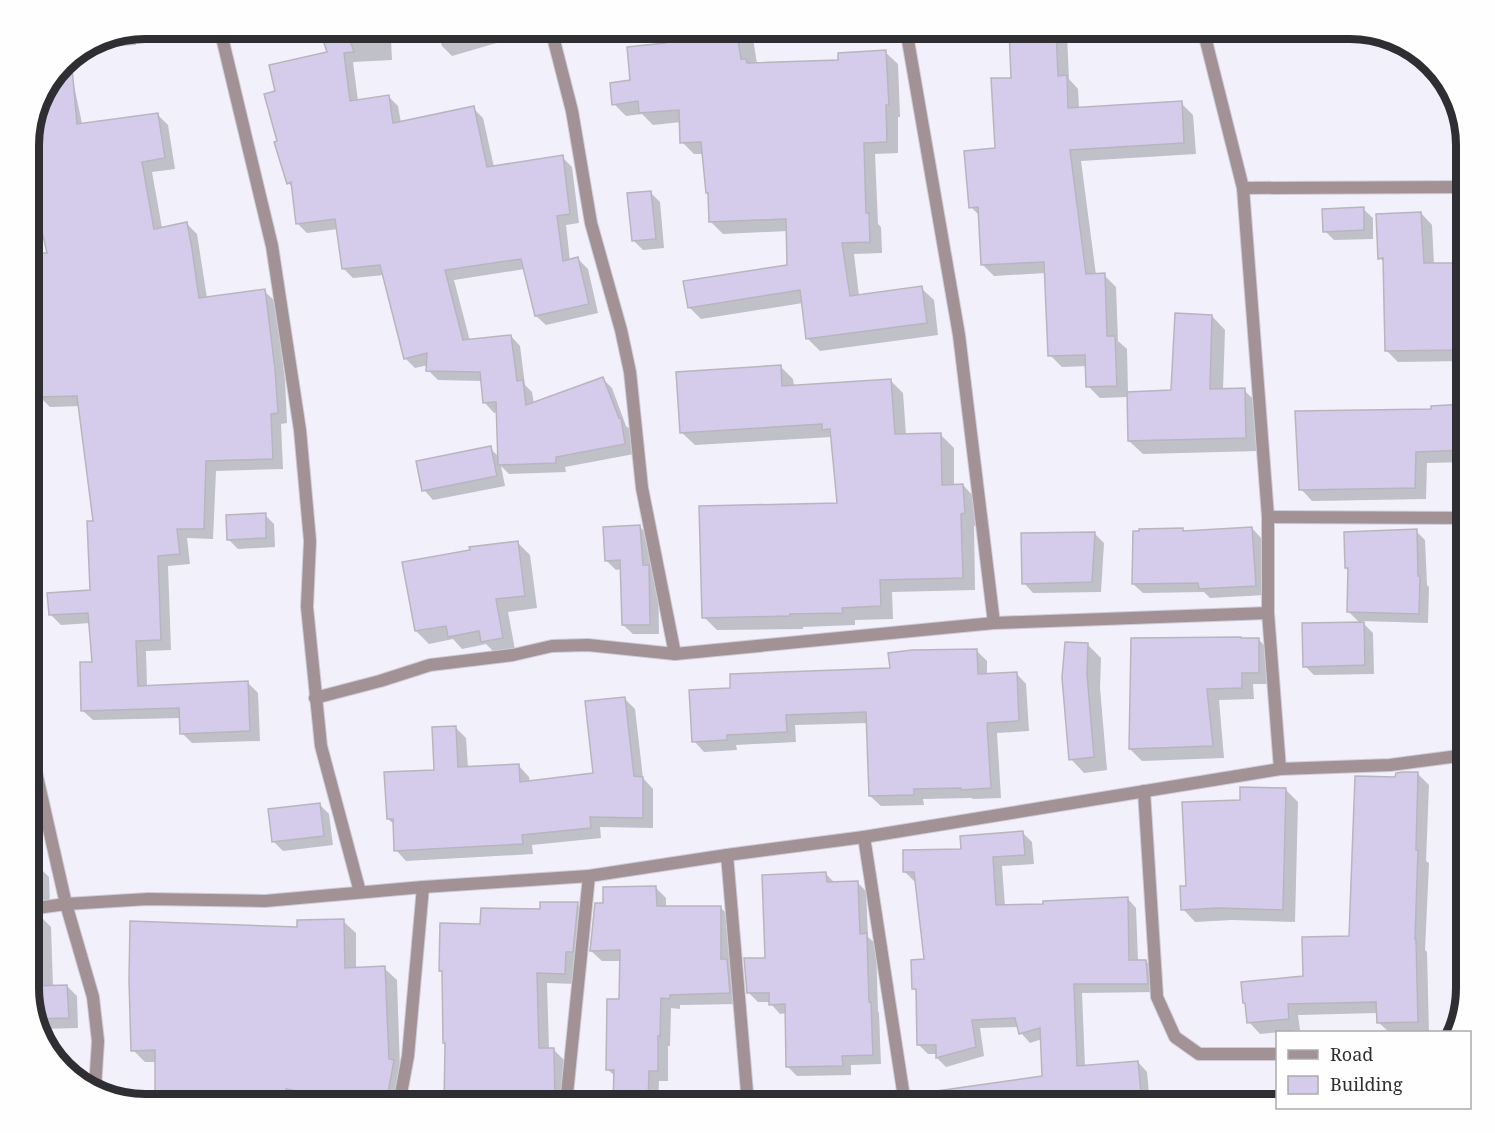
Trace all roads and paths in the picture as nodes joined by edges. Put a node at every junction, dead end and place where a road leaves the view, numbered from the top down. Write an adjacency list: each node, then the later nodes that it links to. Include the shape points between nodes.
1 (223, 39): 12 (street, via 272,246 300,430 310,541 308,607)
2 (554, 39): 11 (street, via 572,111 591,223 630,372 642,488)
3 (908, 39): 10 (street, via 959,334)
4 (1206, 39): 5 (street)
5 (1243, 188): 6 (street); 7 (street)
6 (1456, 188)
7 (1268, 517): 8 (street); 9 (street)
8 (1456, 518)
9 (1268, 613): 10 (street); 14 (street)
10 (994, 622): 11 (street)
11 (675, 654): 12 (street, via 588,645 552,646 430,665)
12 (315, 698): 21 (street, via 321,746)
13 (1456, 757): 14 (street, via 1390,765)
14 (1280, 769): 16 (street)
15 (39, 785): 22 (street)
16 (1144, 791): 17 (street); 24 (street, via 1157,997 1175,1037 1199,1054)
17 (864, 837): 18 (street); 29 (street)
18 (727, 855): 19 (street); 28 (street)
19 (589, 876): 20 (street); 27 (street)
20 (423, 887): 21 (street); 26 (street, via 408,1056)
21 (360, 892): 22 (street, via 265,901 148,899)
22 (66, 903): 23 (street); 25 (street, via 93,997 98,1041)
23 (39, 907)
24 (1276, 1054)
25 (95, 1082)
26 (401, 1094)
27 (567, 1094)
28 (747, 1094)
29 (903, 1094)

